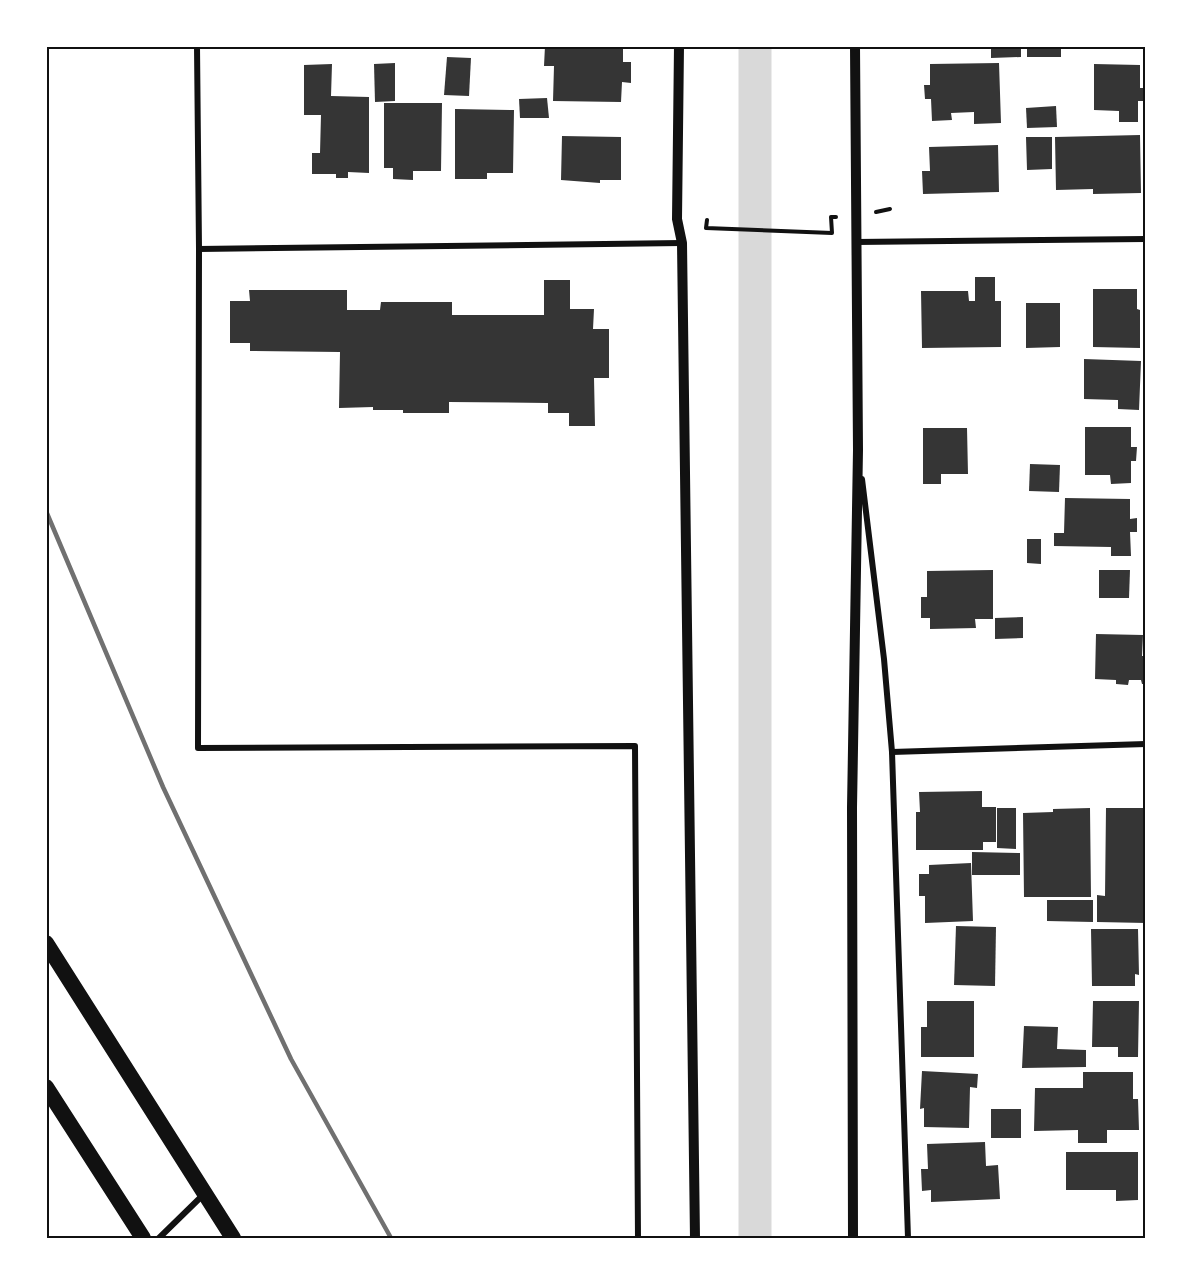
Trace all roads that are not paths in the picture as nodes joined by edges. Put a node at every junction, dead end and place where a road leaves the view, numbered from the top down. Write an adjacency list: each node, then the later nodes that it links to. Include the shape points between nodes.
1 (197, 46): 7 (street)
2 (679, 46): 6 (street, via 677,219)
3 (855, 46): 5 (street)
4 (1146, 239): 5 (street)
5 (856, 242): 8 (street)
6 (682, 243): 7 (street); 18 (street)
7 (199, 249): 17 (street, via 198,748 635,746)
8 (858, 450): 10 (street); 19 (street, via 852,808)
9 (1146, 744): 10 (street)
10 (892, 752): 20 (street)
11 (46, 943): 13 (highway)
12 (46, 1087): 14 (highway)
13 (205, 1193): 15 (street); 16 (highway)
14 (143, 1239)
15 (159, 1239)
16 (233, 1239)
17 (638, 1239)
18 (695, 1239)
19 (853, 1239)
20 (908, 1239)

